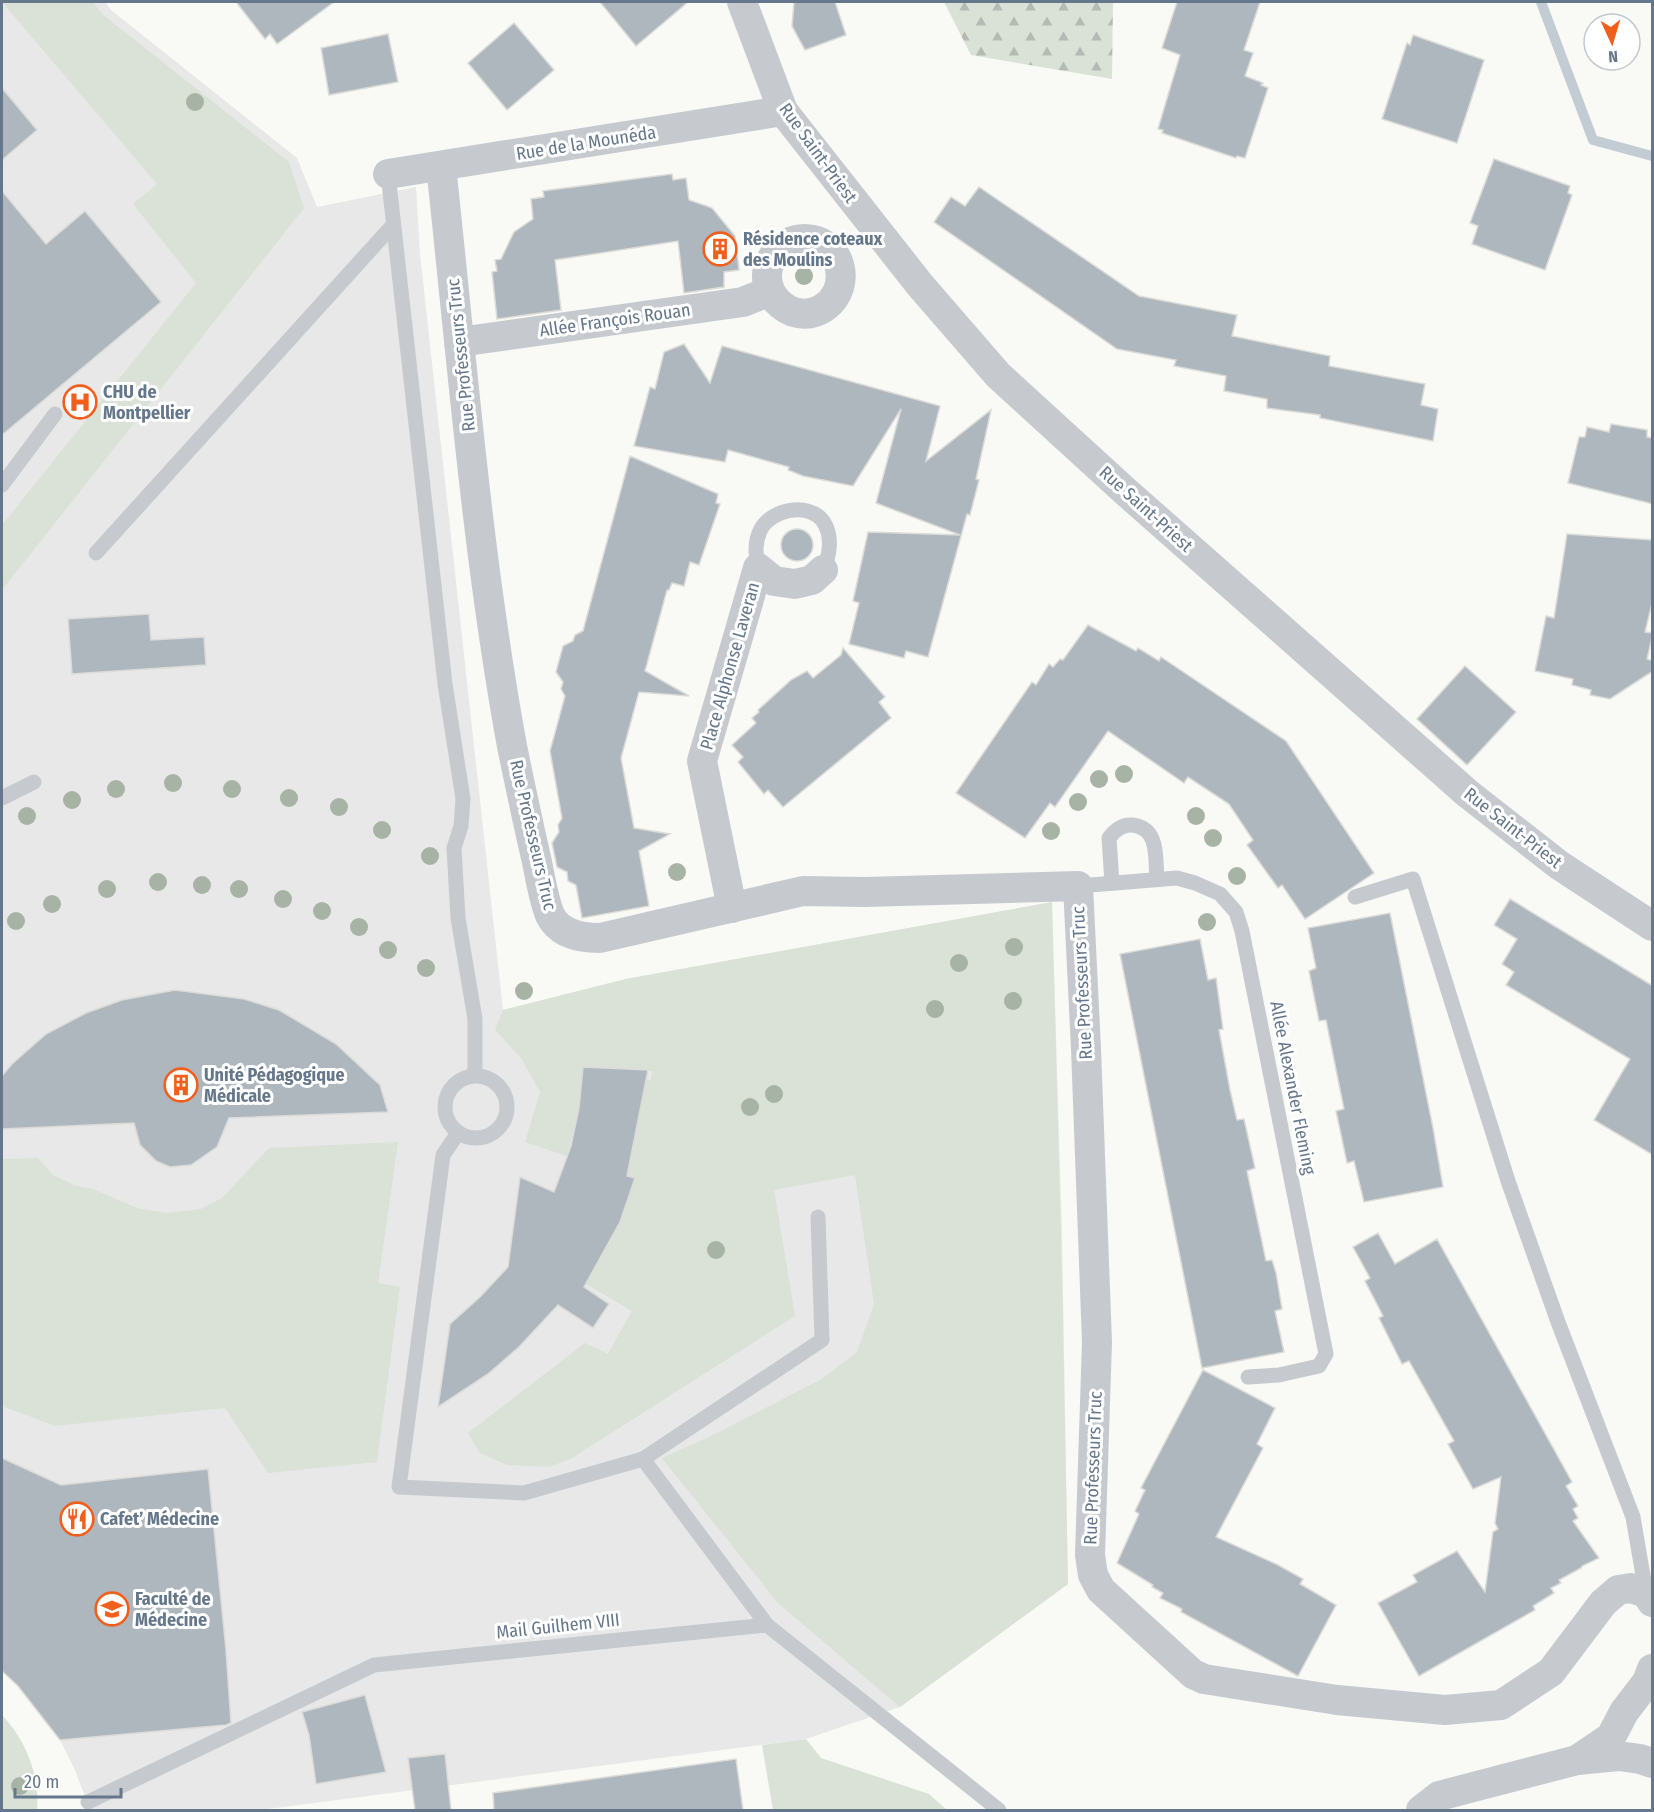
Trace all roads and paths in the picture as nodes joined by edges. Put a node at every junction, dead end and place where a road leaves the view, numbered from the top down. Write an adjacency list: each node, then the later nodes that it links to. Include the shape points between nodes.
1 (742, 2): 2 (street, Rue Saint-Priest)
2 (783, 111): 3 (street, Rue de la Mounéda); 20 (street, Rue Saint-Priest, via 920,285 998,375 1467,793 1560,865)
3 (441, 166): 4 (street, Rue de la Mounéda); 7 (street, Rue Professeurs Truc)
4 (388, 174): 5 (lane)
5 (393, 225): 10 (lane); 21 (lane, via 445,684 463,799 454,848 458,918 475,1019)
6 (770, 291): 7 (street, Allée François Rouan, via 743,302)
7 (459, 342): 19 (street, Rue Professeurs Truc, via 499,674 520,788 550,915 563,931 583,938 600,938)
8 (55, 414): 9 (lane)
9 (2, 485)
10 (96, 553)
11 (758, 568): 12 (street, Place Alphonse Laveran, via 774,581 795,584 812,580); 12 (lane, via 755,548 760,530 772,517 788,510 809,512 822,521 829,539 829,556); 19 (street, Place Alphonse Laveran, via 702,761)
12 (823, 570)
13 (34, 782): 14 (lane)
14 (2, 798)
15 (1157, 879): 16 (lane, Allée Alexander Fleming); 16 (lane, via 1154,841 1141,826 1127,825 1116,829 1109,838); 24 (lane, Allée Alexander Fleming, via 1177,878 1195,883 1220,894 1236,912 1326,1354 1319,1366)
16 (1112, 883): 17 (lane, Allée Alexander Fleming)
17 (1078, 886): 19 (street, Rue Professeurs Truc, via 803,891); 26 (street, Rue Professeurs Truc, via 1097,1342 1090,1555 1093,1575 1101,1590 1193,1674 1204,1679 1337,1700 1445,1710 1501,1705 1551,1672 1603,1603 1618,1590 1631,1588)
18 (1355, 897): 26 (lane, via 1413,879 1508,1181 1633,1517)
19 (732, 908)
20 (1653, 926)
21 (476, 1075): 22 (lane, via 459,1080 446,1096 446,1117); 22 (lane, via 496,1082 503,1090 507,1101 504,1121 488,1136 467,1137)
22 (458, 1133): 25 (lane, via 443,1155 399,1487 524,1493)
23 (818, 1217): 25 (lane, via 822,1340)
24 (1248, 1377)
25 (643, 1459): 27 (lane)
26 (1649, 1597)
27 (767, 1625): 31 (lane, Mail Guilhem VIII, via 374,1665); 32 (lane)
28 (1653, 1669): 29 (street, via 1611,1737)
29 (1578, 1760): 30 (street, via 1619,1756); 33 (street, via 1439,1796)
30 (1653, 1763)
31 (88, 1802)
32 (999, 1810)
33 (1421, 1810)

